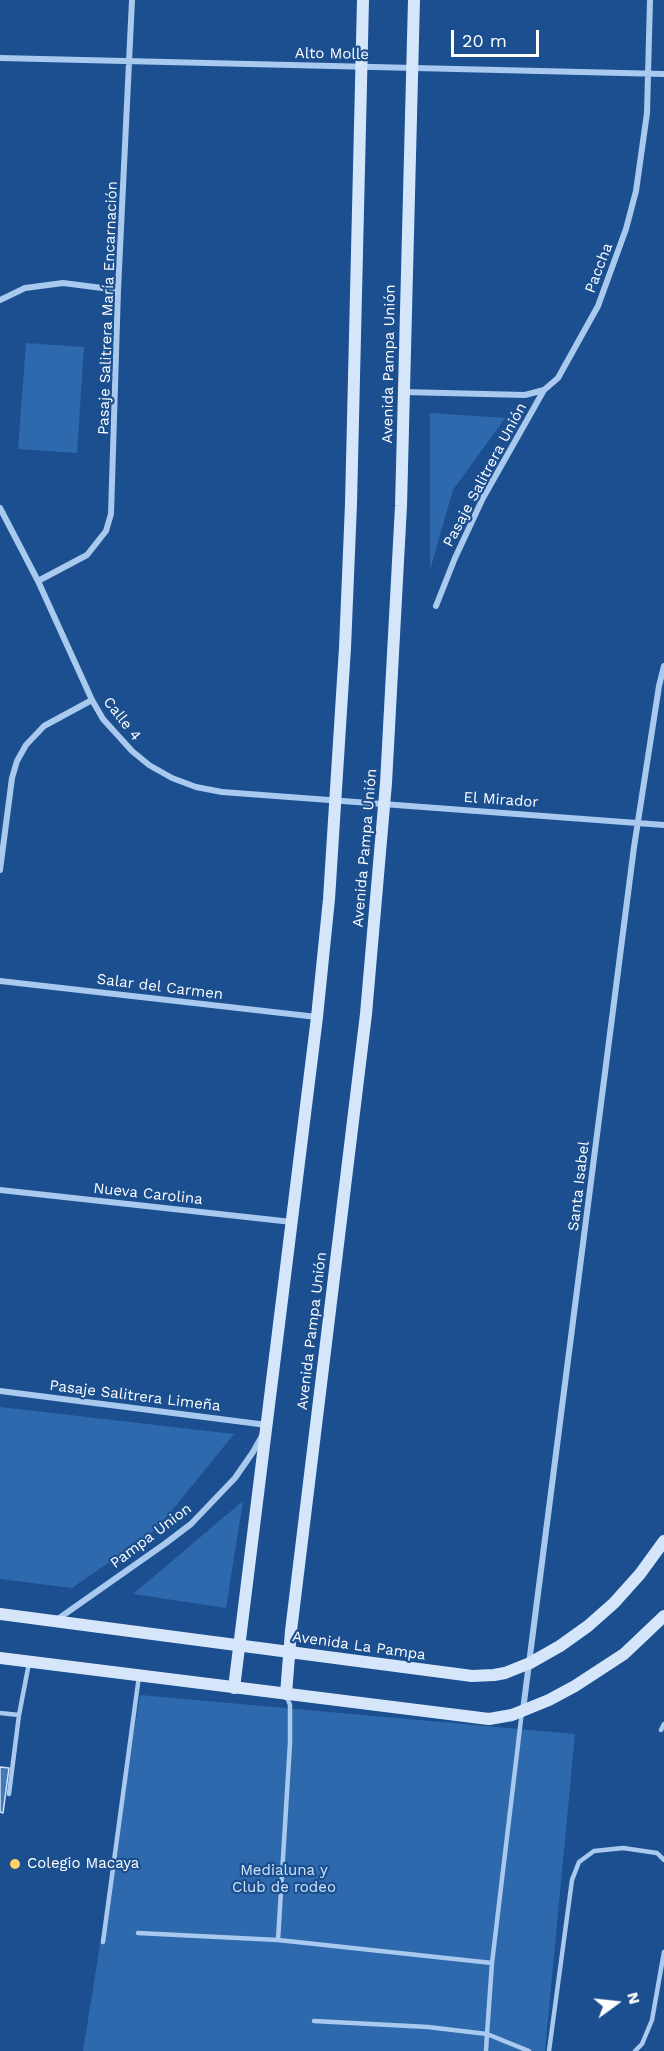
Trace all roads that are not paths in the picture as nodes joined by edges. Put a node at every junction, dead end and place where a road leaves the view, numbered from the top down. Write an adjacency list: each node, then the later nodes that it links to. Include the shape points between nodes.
1 (132, 0): 6 (street, Pasaje Salitrera María Encarnación)
2 (363, 0): 7 (street, Avenida Pampa Unión)
3 (414, 0): 8 (street, Avenida Pampa Unión)
4 (650, 0): 9 (street, Paccha)
5 (0, 58): 6 (street, Alto Molle)
6 (129, 61): 7 (street, Alto Molle); 11 (street, Pasaje Salitrera María Encarnación)
7 (361, 66): 8 (street, Alto Molle); 20 (street, Avenida Pampa Unión, via 351,504)
8 (412, 68): 9 (street, Alto Molle); 14 (street, Avenida Pampa Unión)
9 (648, 73): 10 (street, Alto Molle); 13 (street, Paccha, via 642,152 626,229 593,315 558,378)
10 (664, 74)
11 (118, 290): 12 (street, via 63,283 25,288); 16 (street, Pasaje Salitrera María Encarnación, via 111,514 106,531 87,555)
12 (0, 300)
13 (544, 390): 14 (street, via 525,395); 17 (street, Pasaje Salitrera Unión, via 483,498)
14 (404, 392): 21 (street, Avenida Pampa Unión)
15 (0, 508): 16 (street, Calle 4)
16 (38, 581): 19 (street, Calle 4)
17 (436, 606)
18 (664, 666): 22 (street, Santa Isabel)
19 (92, 700): 20 (street, Calle 4, via 132,751 172,778 222,792); 24 (street, via 45,726 17,760)
20 (335, 800): 21 (street, El Mirador); 26 (street, Avenida Pampa Unión)
21 (384, 803): 22 (street, El Mirador); 36 (street, Avenida Pampa Unión, via 366,1014)
22 (637, 823): 23 (street, El Mirador); 39 (street, Santa Isabel)
23 (664, 825)
24 (0, 870)
25 (0, 981): 26 (street, Salar del Carmen)
26 (317, 1017): 28 (street, Avenida Pampa Unión)
27 (0, 1190): 28 (street, Nueva Carolina)
28 (292, 1222): 30 (street, Avenida Pampa Unión)
29 (0, 1391): 30 (street, Pasaje Salitrera Limeña)
30 (267, 1425): 34 (street, Pampa Union, via 235,1478 191,1524); 35 (street, Avenida Pampa Unión)
31 (664, 1540): 39 (street, Avenida La Pampa, via 614,1603 579,1633)
32 (0, 1614): 34 (street, Avenida La Pampa)
33 (664, 1616): 43 (street, via 624,1654 599,1671 549,1700)
34 (54, 1621): 35 (street, Avenida La Pampa)
35 (239, 1646): 36 (street, Avenida La Pampa); 41 (street, Avenida Pampa Unión)
36 (290, 1652): 39 (street, Avenida La Pampa, via 472,1676 505,1673); 42 (street, Avenida Pampa Unión)
37 (0, 1658): 38 (street)
38 (29, 1662): 40 (street); 45 (lane)
39 (530, 1663): 43 (street, Santa Isabel)
40 (139, 1676): 41 (street); 52 (lane)
41 (234, 1688): 42 (street)
42 (286, 1694): 43 (street, via 473,1718 500,1717); 51 (lane, via 290,1705 290,1743)
43 (522, 1710): 54 (lane)
44 (0, 1713): 45 (lane)
45 (19, 1715): 48 (lane)
46 (664, 1724): 47 (lane)
47 (661, 1730)
48 (9, 1794)
49 (664, 1860): 59 (lane, via 657,1854 623,1848 594,1851 579,1862 572,1880)
50 (138, 1933): 51 (lane)
51 (278, 1940): 54 (lane)
52 (103, 1942)
53 (664, 1952): 60 (lane, via 652,2020 642,2044)
54 (492, 1963): 56 (lane)
55 (314, 2021): 56 (lane)
56 (488, 2034): 57 (lane); 58 (lane)
57 (486, 2051)
58 (529, 2051)
59 (549, 2051)
60 (634, 2051)

